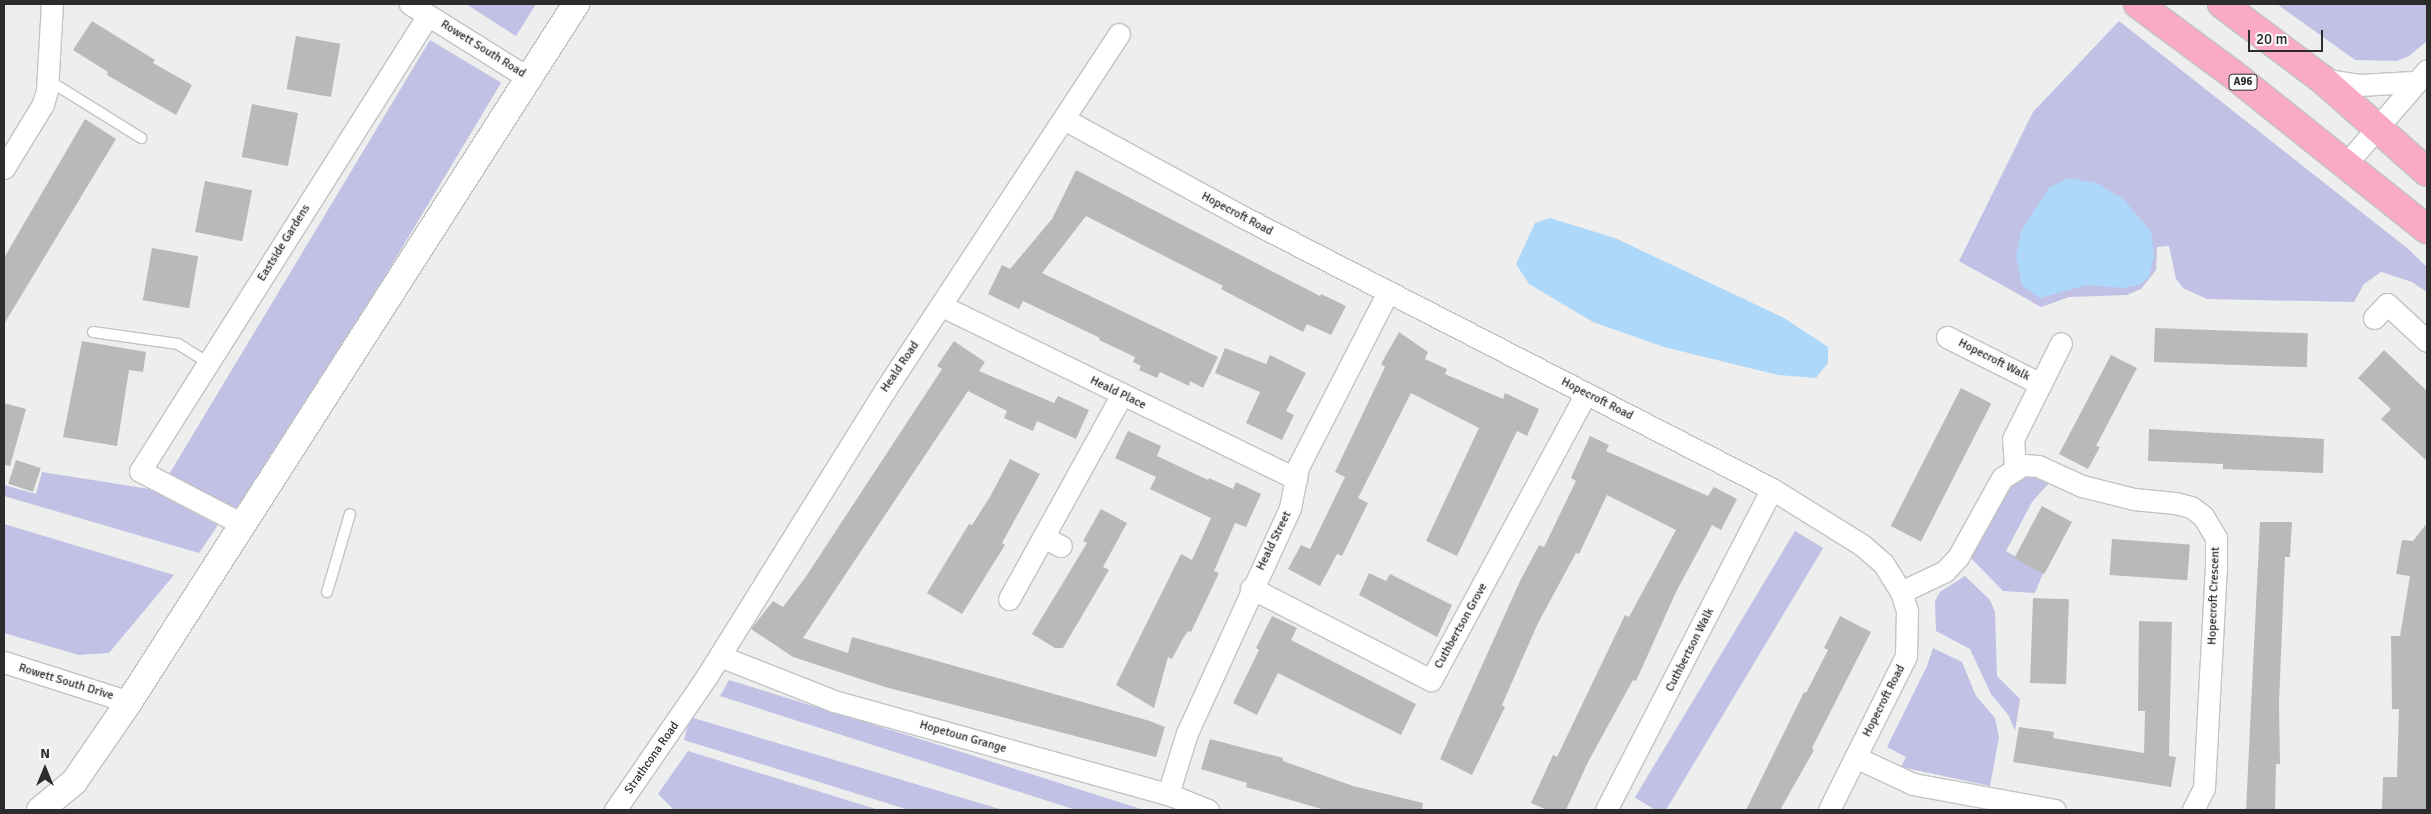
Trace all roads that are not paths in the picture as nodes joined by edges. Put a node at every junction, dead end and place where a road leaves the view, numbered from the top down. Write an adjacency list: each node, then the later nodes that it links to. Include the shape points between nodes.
1 (52, 4): 10 (street)
2 (576, 4): 8 (street)
3 (2138, 4): 14 (main road, A96)
4 (2222, 4): 9 (main road)
5 (419, 9): 8 (street, Rowett South Road); 25 (street, Eastside Gardens)
6 (1119, 34): 11 (street, Heald Road)
7 (2421, 76): 9 (street, via 2371,85); 12 (street)
8 (530, 79): 33 (street)
9 (2322, 79): 12 (main road)
10 (48, 80): 13 (lane); 15 (street, via 43,104)
11 (1064, 119): 18 (street, Hopecroft Road); 19 (street, Heald Road)
12 (2377, 127): 14 (street); 16 (main road)
13 (142, 138)
14 (2346, 164): 17 (main road, A96)
15 (4, 168)
16 (2427, 172)
17 (2427, 229)
18 (1388, 292): 27 (street, Hopecroft Road); 30 (street, Heald Street, via 1298,467)
19 (942, 306): 28 (street, Heald Place); 38 (street, Heald Road, via 885,390)
20 (2374, 318): 23 (street, via 2387,304)
21 (93, 332): 25 (lane, via 178,344)
22 (1947, 337): 26 (street, Hopecroft Walk)
23 (2427, 341)
24 (2061, 343): 26 (street, Hopecroft Walk)
25 (209, 362): 33 (street, Eastside Gardens, via 140,472)
26 (2041, 384): 29 (street, Hopecroft Walk, via 2013,438)
27 (1586, 393): 31 (street, Hopecroft Road); 34 (street, Cuthbertson Grove, via 1431,680)
28 (1122, 394): 30 (street, Heald Place); 37 (street, via 1052,541)
29 (2015, 467): 36 (street, via 2002,478 1958,557 1944,571); 50 (street, Hopecroft Crescent, via 2038,466 2082,486 2134,500 2191,507 2212,526 2217,560 2204,788)
30 (1296, 479): 34 (street, Heald Street, via 1290,508)
31 (1772, 489): 36 (street, Hopecroft Road, via 1862,544 1883,563); 47 (street, Cuthbertson Walk)
32 (350, 514): 35 (lane)
33 (242, 524): 40 (street)
34 (1251, 588): 43 (street, Heald Street, via 1187,733)
35 (327, 592)
36 (1901, 592): 42 (street, Hopecroft Road, via 1907,611 1906,656)
37 (1009, 599)
38 (720, 656): 41 (street, Heald Road); 43 (street, Hopetoun Grange, via 834,701)
39 (4, 662): 40 (street, Rowett South Drive)
40 (129, 702): 44 (street, via 74,782)
41 (688, 706): 45 (street, Strathcona Road)
42 (1855, 758): 48 (street, Hopecroft Road); 49 (street, via 1914,784)
43 (1168, 794): 46 (street, Hopetoun Grange)
44 (42, 809)
45 (615, 810)
46 (1208, 810)
47 (1606, 810)
48 (1829, 810)
49 (2055, 810)
50 (2193, 810)

